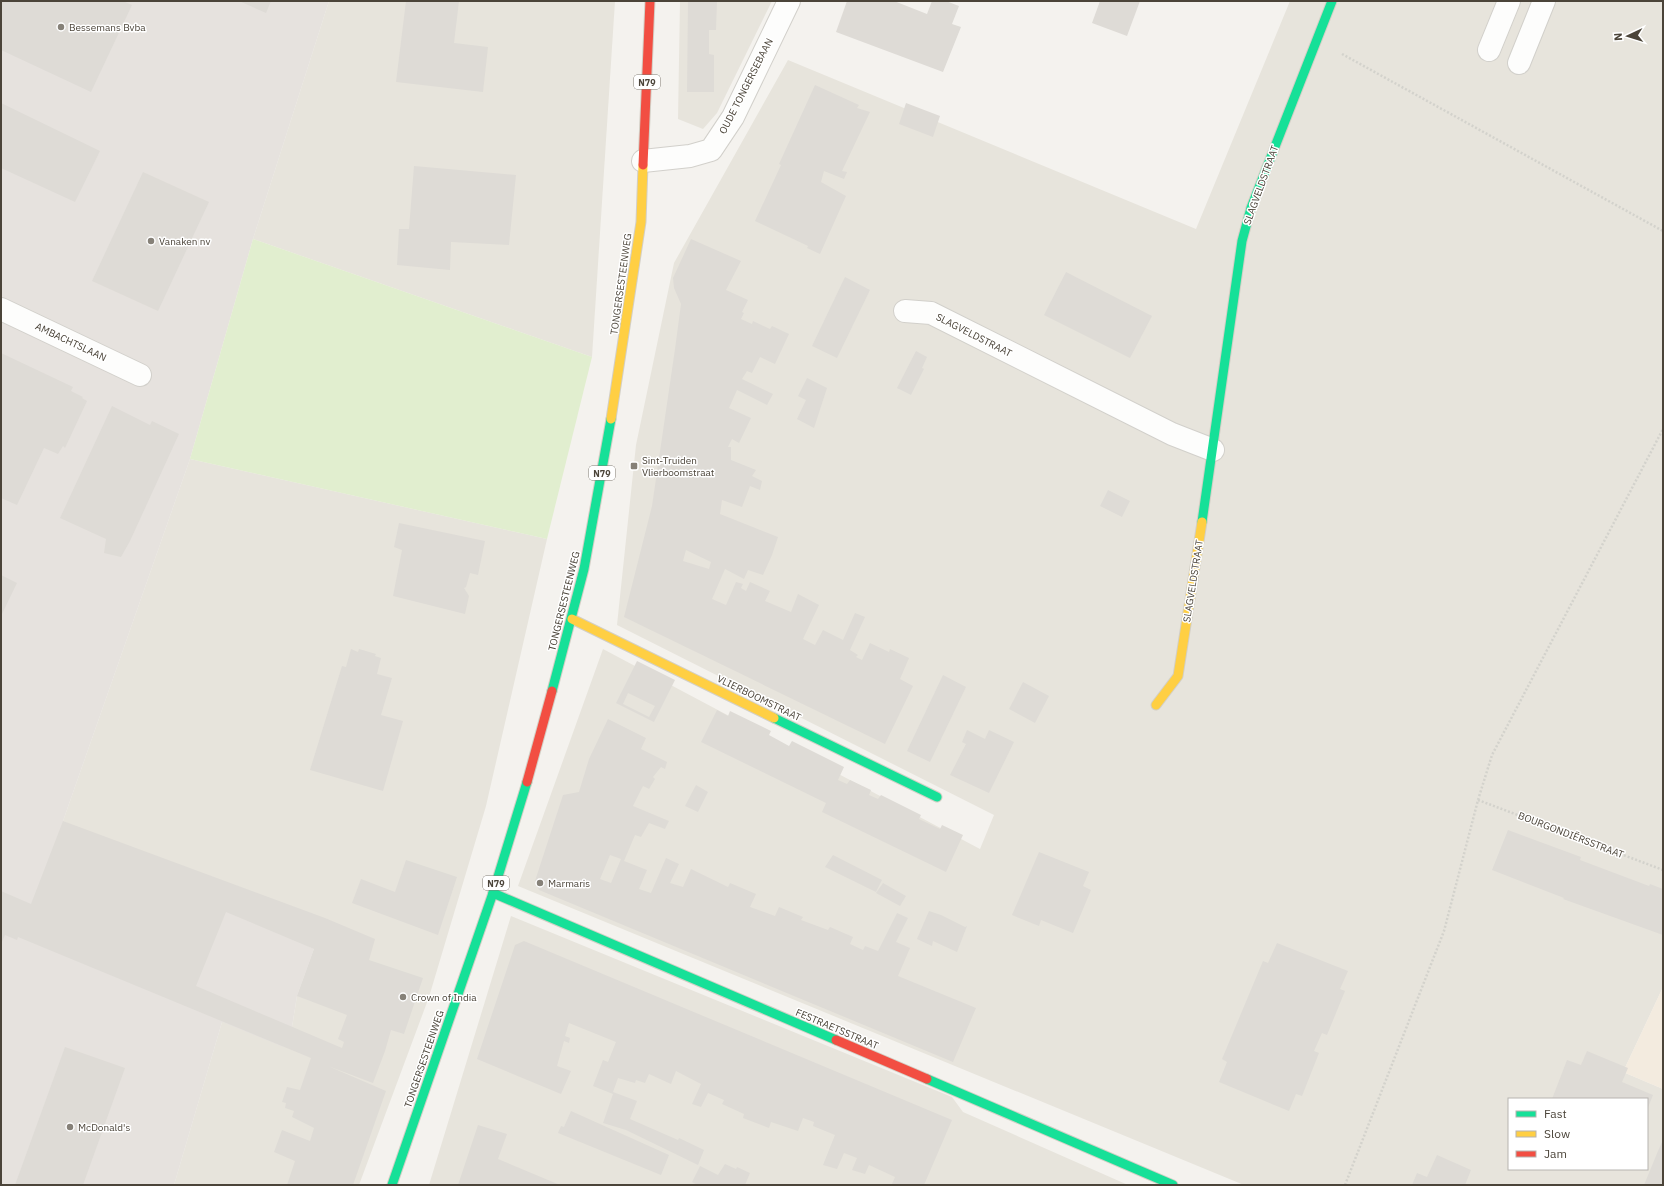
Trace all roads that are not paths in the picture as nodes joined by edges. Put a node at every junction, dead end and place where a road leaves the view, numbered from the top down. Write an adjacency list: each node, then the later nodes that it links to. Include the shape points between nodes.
1 (650, 1): 8 (street, TONGERSESTEENWEG / N79)
2 (789, 1): 8 (street, OUDE TONGERSEBAAN, via 733,117 711,150 690,156)
3 (1332, 1): 12 (street, SLAGVELDSTRAAT, via 1251,208 1242,241)
4 (1509, 1): 6 (street)
5 (1544, 1): 7 (street)
6 (1489, 50)
7 (1519, 63)
8 (643, 161): 13 (street, TONGERSESTEENWEG / N79, via 641,222 632,288 596,506)
9 (1, 309): 11 (street, AMBACHTSLAAN)
10 (905, 311): 12 (street, SLAGVELDSTRAAT, via 931,313 1172,434)
11 (140, 375)
12 (1213, 450): 14 (street, SLAGVELDSTRAAT, via 1178,676)
13 (572, 619): 15 (street, VLIERBOOMSTRAAT); 16 (street, TONGERSESTEENWEG / N79, via 537,748)
14 (1156, 705)
15 (937, 797)
16 (493, 893): 17 (street, TONGERSESTEENWEG / N79); 18 (street, FESTRAETSSTRAAT)
17 (392, 1185)
18 (1173, 1185)

